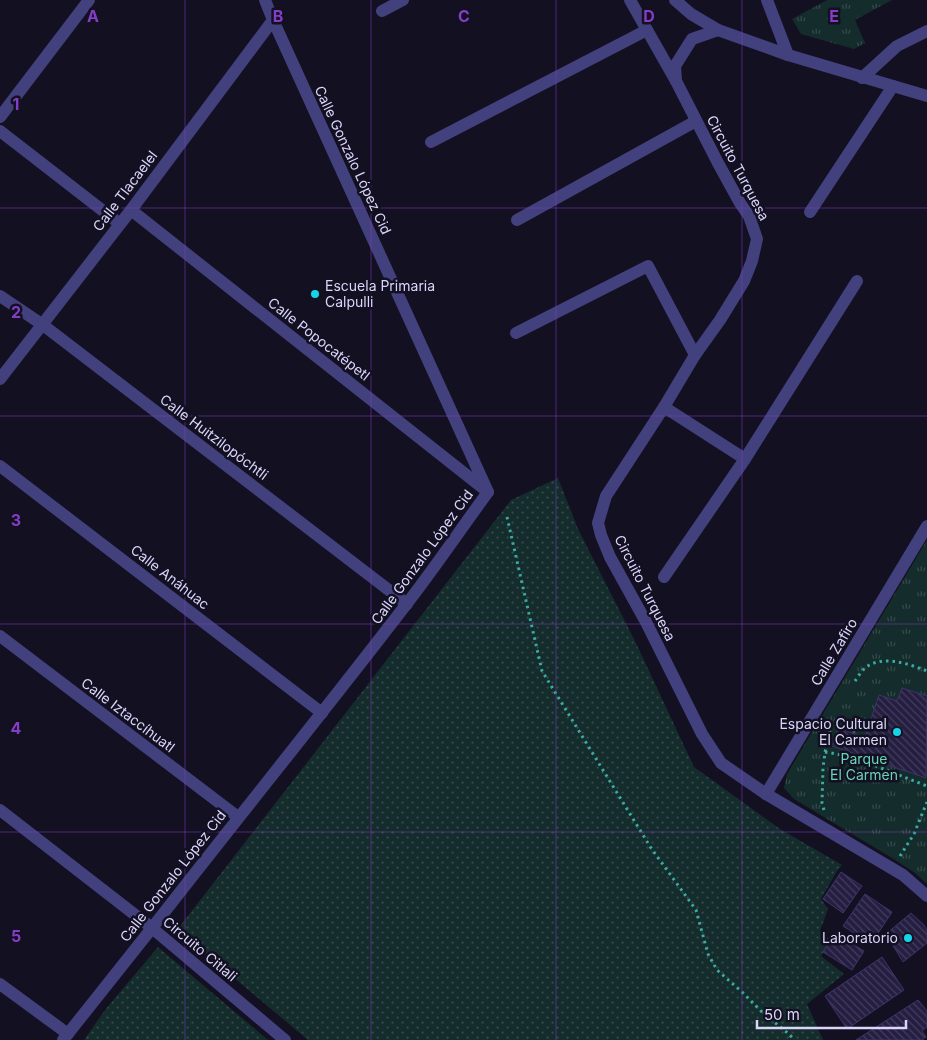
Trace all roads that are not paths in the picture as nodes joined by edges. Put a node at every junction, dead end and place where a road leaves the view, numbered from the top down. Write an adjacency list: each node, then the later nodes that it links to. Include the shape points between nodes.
1 (89, 0): 17 (street)
2 (265, 0): 8 (street, Calle Gonzalo López Cid)
3 (403, 0): 7 (street)
4 (630, 0): 9 (street, Circuito Turquesa)
5 (675, 0): 10 (street)
6 (767, 0): 12 (street)
7 (382, 11)
8 (273, 20): 21 (street, Calle Tlacaelel); 34 (street, Calle Gonzalo López Cid)
9 (647, 30): 14 (street, Circuito Turquesa); 20 (street)
10 (718, 30): 12 (street); 14 (street, via 692,39 675,66)
11 (927, 32): 13 (street, via 897,46)
12 (788, 55): 13 (street)
13 (862, 78): 15 (street)
14 (676, 81): 18 (street, Circuito Turquesa)
15 (893, 86): 16 (street); 22 (street)
16 (927, 96)
17 (0, 117)
18 (696, 121): 23 (street); 29 (street, Circuito Turquesa, via 748,216 757,239 744,281)
19 (0, 130): 24 (street)
20 (431, 142)
21 (131, 210): 24 (street, Calle Tlacaelel); 34 (street, Calle Popocatépetl)
22 (810, 212)
23 (517, 220)
24 (120, 224): 27 (street, Calle Tlacaelel)
25 (857, 281): 32 (street)
26 (0, 296): 27 (street, Calle Huitzilopóchtli)
27 (43, 325): 30 (street, Calle Tlacaelel); 37 (street, Calle Huitzilopóchtli)
28 (516, 333): 29 (street, via 648,266)
29 (695, 355): 31 (street, Circuito Turquesa)
30 (0, 379)
31 (664, 407): 32 (street); 40 (street, Circuito Turquesa, via 606,496 598,523 601,535 702,734 720,763)
32 (745, 459): 36 (street)
33 (0, 466): 39 (street, Calle Anáhuac)
34 (488, 492): 37 (street, Calle Gonzalo López Cid)
35 (927, 526): 40 (street, Calle Zafiro)
36 (664, 577)
37 (407, 604): 39 (street, Calle Gonzalo López Cid)
38 (0, 636): 42 (street, Calle Iztaccíhuatl)
39 (322, 713): 42 (street, Calle Gonzalo López Cid)
40 (766, 794): 43 (street, Circuito Turquesa, via 903,875)
41 (0, 810): 44 (street, Circuito Citlali)
42 (238, 817): 44 (street, Calle Gonzalo López Cid)
43 (927, 896)
44 (152, 928): 46 (street, Calle Gonzalo López Cid); 47 (street, Circuito Citlali)
45 (0, 984): 46 (street)
46 (66, 1037)
47 (286, 1040)

